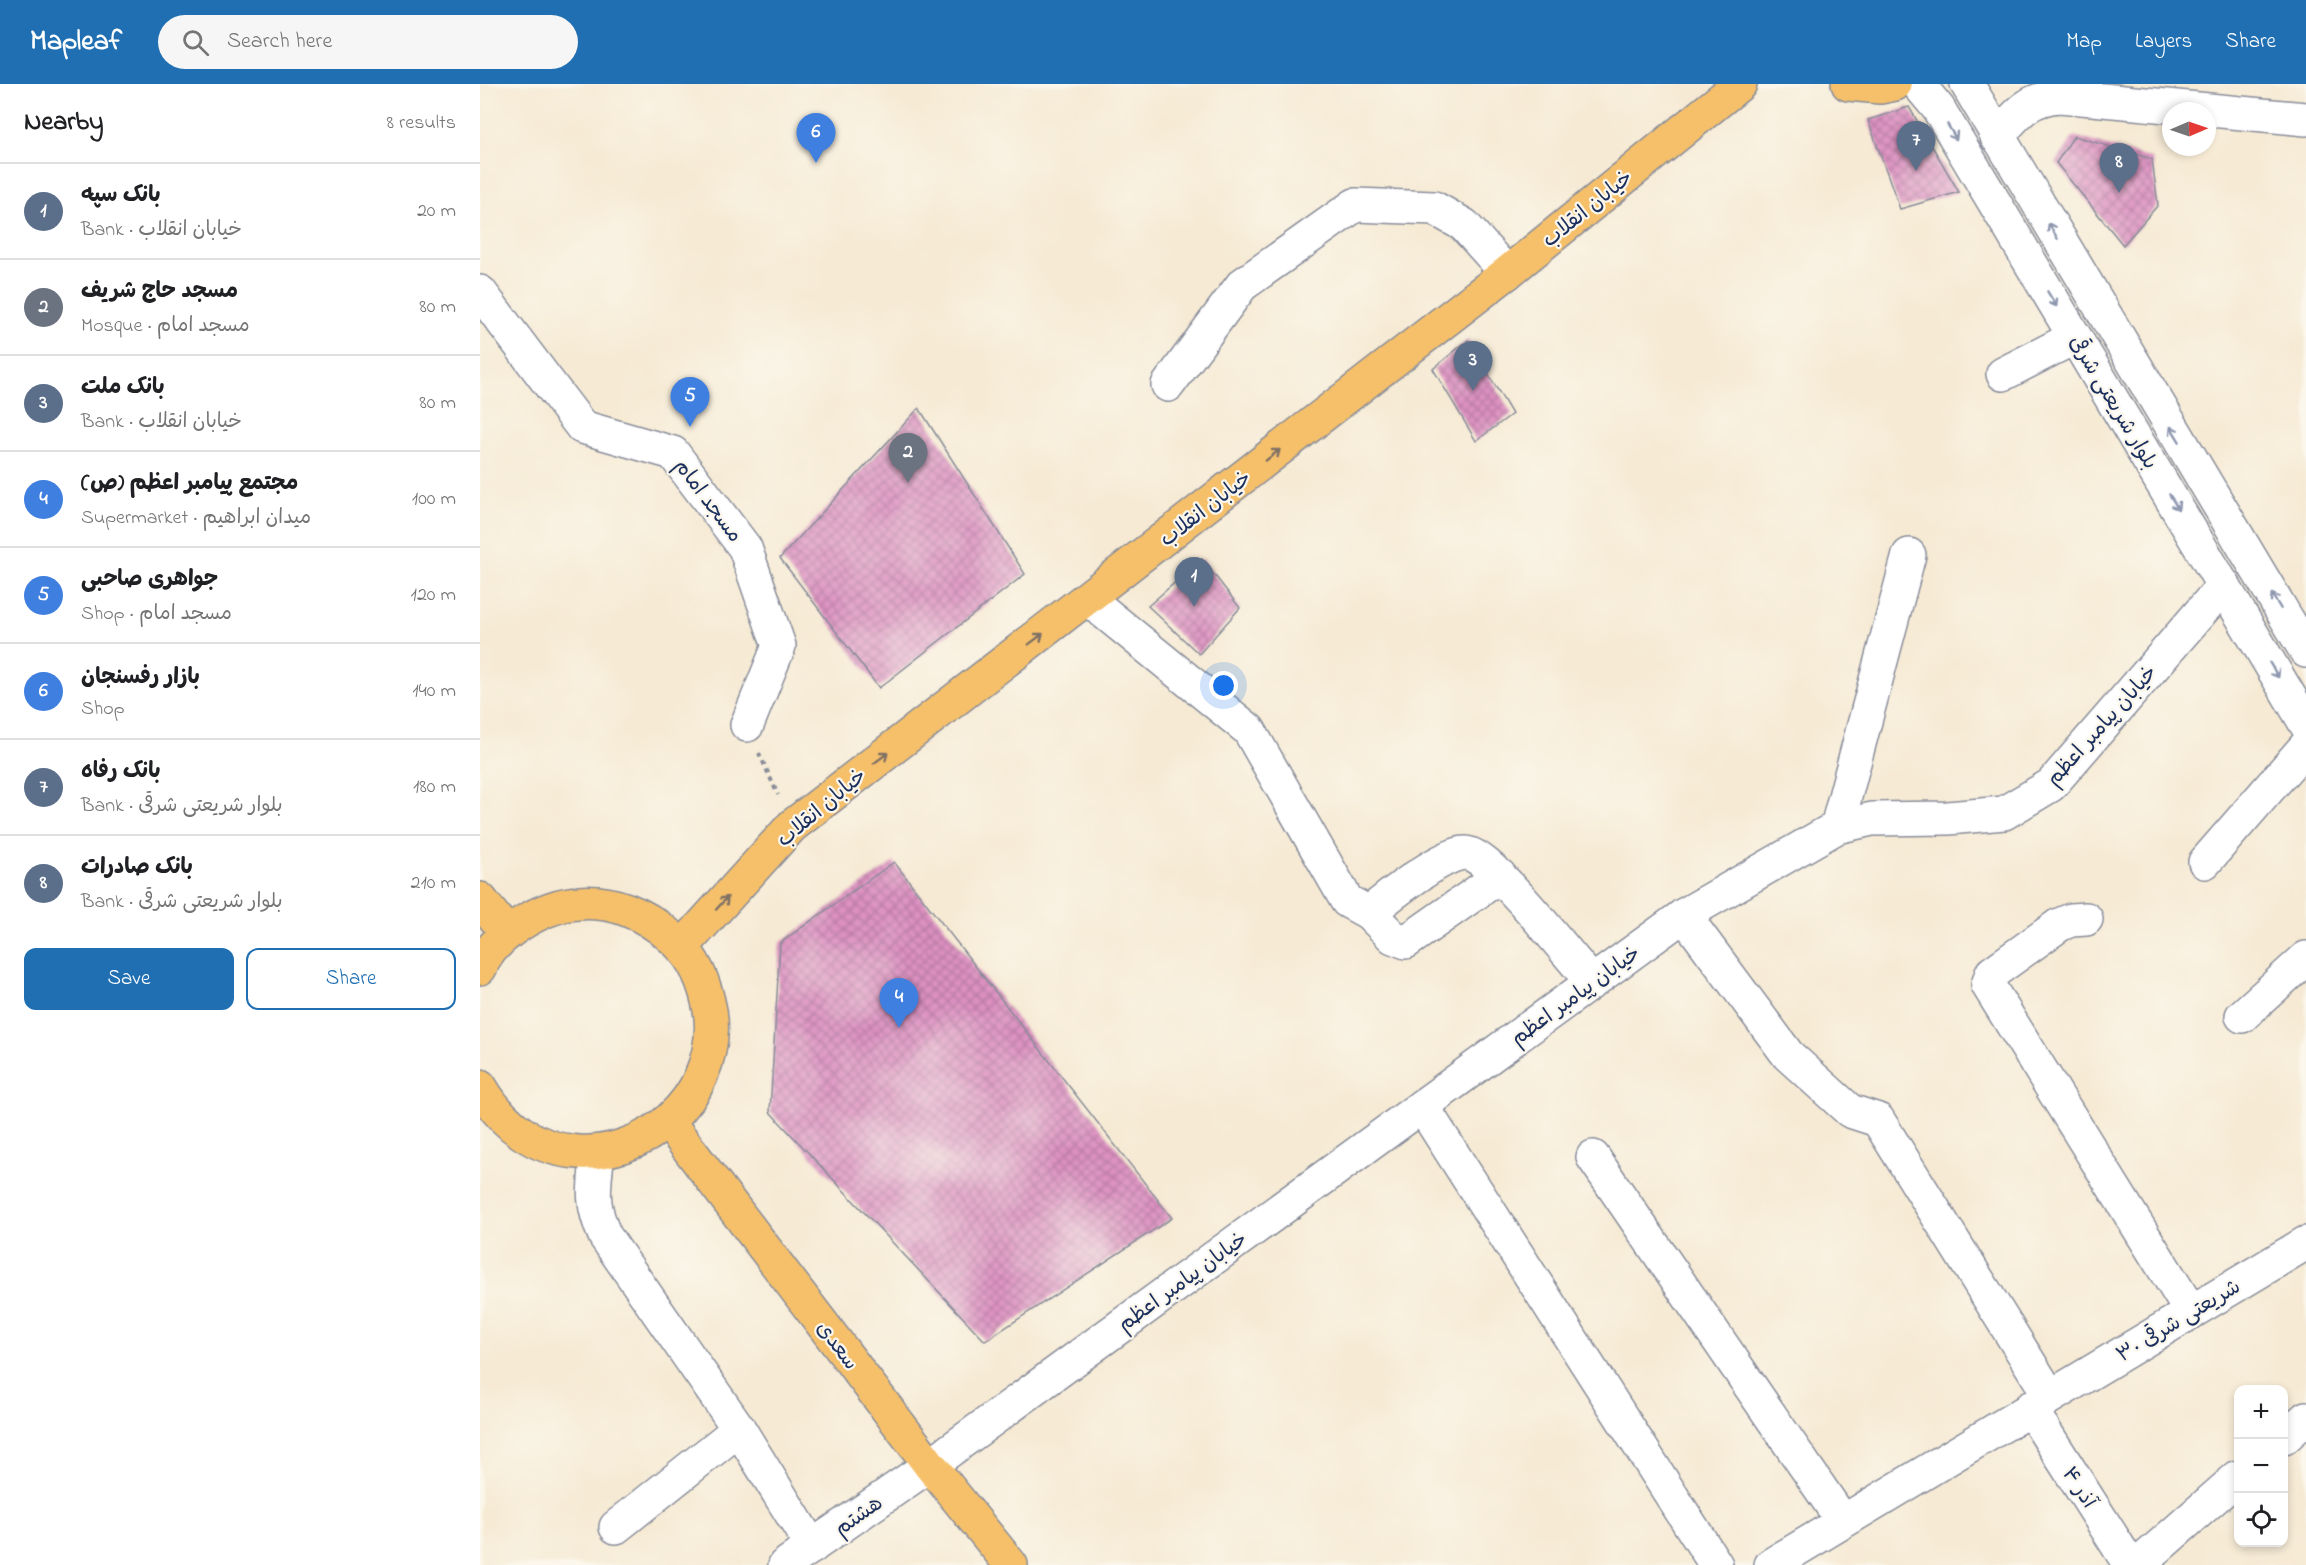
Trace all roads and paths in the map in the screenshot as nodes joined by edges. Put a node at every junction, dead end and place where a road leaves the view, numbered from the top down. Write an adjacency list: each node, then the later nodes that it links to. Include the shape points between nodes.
1 (1740, 84): 8 (main road, خیابان انقلاب)
2 (1848, 84): 3 (main road)
3 (1895, 84)
4 (1918, 84): 10 (street, بلوار شریعتی شرقی, one-way to 10, via 1938,108)
5 (1967, 84): 7 (street, بلوار شریعتی شرقی)
6 (2306, 119): 7 (street, via 2041,97 2019,111)
7 (1997, 137): 16 (street, بلوار شریعتی شرقی, one-way to 7)
8 (1507, 273): 12 (street, via 1464,225 1434,208 1355,205 1242,285); 15 (main road, خیابان انقلاب, one-way to 8)
9 (480, 292): 18 (street, مسجد امام, via 582,427 673,453 745,548 779,646)
10 (2075, 337): 11 (street); 14 (street, بلوار شریعتی شرقی, one-way to 14)
11 (2003, 374)
12 (1168, 386)
13 (1909, 555): 21 (street)
14 (2224, 585): 17 (street, بلوار شریعتی شرقی, one-way to 17); 21 (street, خیابان پیامبر اعظم, via 2051,785 2004,813 1872,819)
15 (1088, 599): 20 (main road, خیابان انقلاب, one-way to 15); 25 (street, via 1249,730)
16 (2306, 651)
17 (2306, 724)
18 (747, 725): 20 (path)
19 (2306, 746): 22 (street)
20 (792, 826): 29 (main road, خیابان انقلاب, one-way to 20)
21 (1837, 827): 26 (street, خیابان پیامبر اعظم)
22 (2205, 862)
23 (1500, 876): 25 (street, via 1467,852 1449,856); 25 (street, via 1406,942 1393,937); 32 (street)
24 (480, 899): 28 (main road)
25 (1358, 907)
26 (1684, 915): 32 (street, خیابان پیامبر اعظم); 41 (street, آذر ۴, via 1788,1055 1850,1111 1878,1120)
27 (2086, 919): 40 (street, via 2059,925 1992,973 1988,985)
28 (507, 933): 29 (main road, via 541,912 588,903 617,906 653,921); 31 (main road)
29 (683, 946): 36 (main road, via 703,980 710,1008 709,1057 694,1093)
30 (2306, 958): 33 (street)
31 (480, 968)
32 (1592, 982): 35 (street, خیابان پیامبر اعظم)
33 (2242, 1016)
34 (485, 1105): 37 (main road, via 523,1134 559,1149)
35 (1422, 1106): 45 (street, خیابان پیامبر اعظم); 52 (street)
36 (669, 1123): 37 (main road, via 636,1143); 45 (main road, سعدی)
37 (598, 1152): 43 (street, via 595,1214 605,1236)
38 (1593, 1157): 47 (street)
39 (2306, 1243): 40 (street, شریعتی شرقی ۳۰)
40 (2191, 1312): 41 (street, شریعتی شرقی ۳۰)
41 (2040, 1402): 47 (street, شریعتی شرقی ۳۰); 54 (street, آذر ۴)
42 (2306, 1418): 44 (street)
43 (740, 1429): 48 (street); 49 (street)
44 (2288, 1434)
45 (930, 1465): 49 (street, هشتم); 51 (main road, سعدی)
46 (2234, 1481): 55 (street)
47 (1842, 1520): 53 (street, شریعتی شرقی ۳۰)
48 (616, 1527)
49 (812, 1547): 50 (street, هشتم)
50 (785, 1565)
51 (1011, 1565)
52 (1716, 1565)
53 (1771, 1565)
54 (2130, 1565)
55 (2138, 1565)

